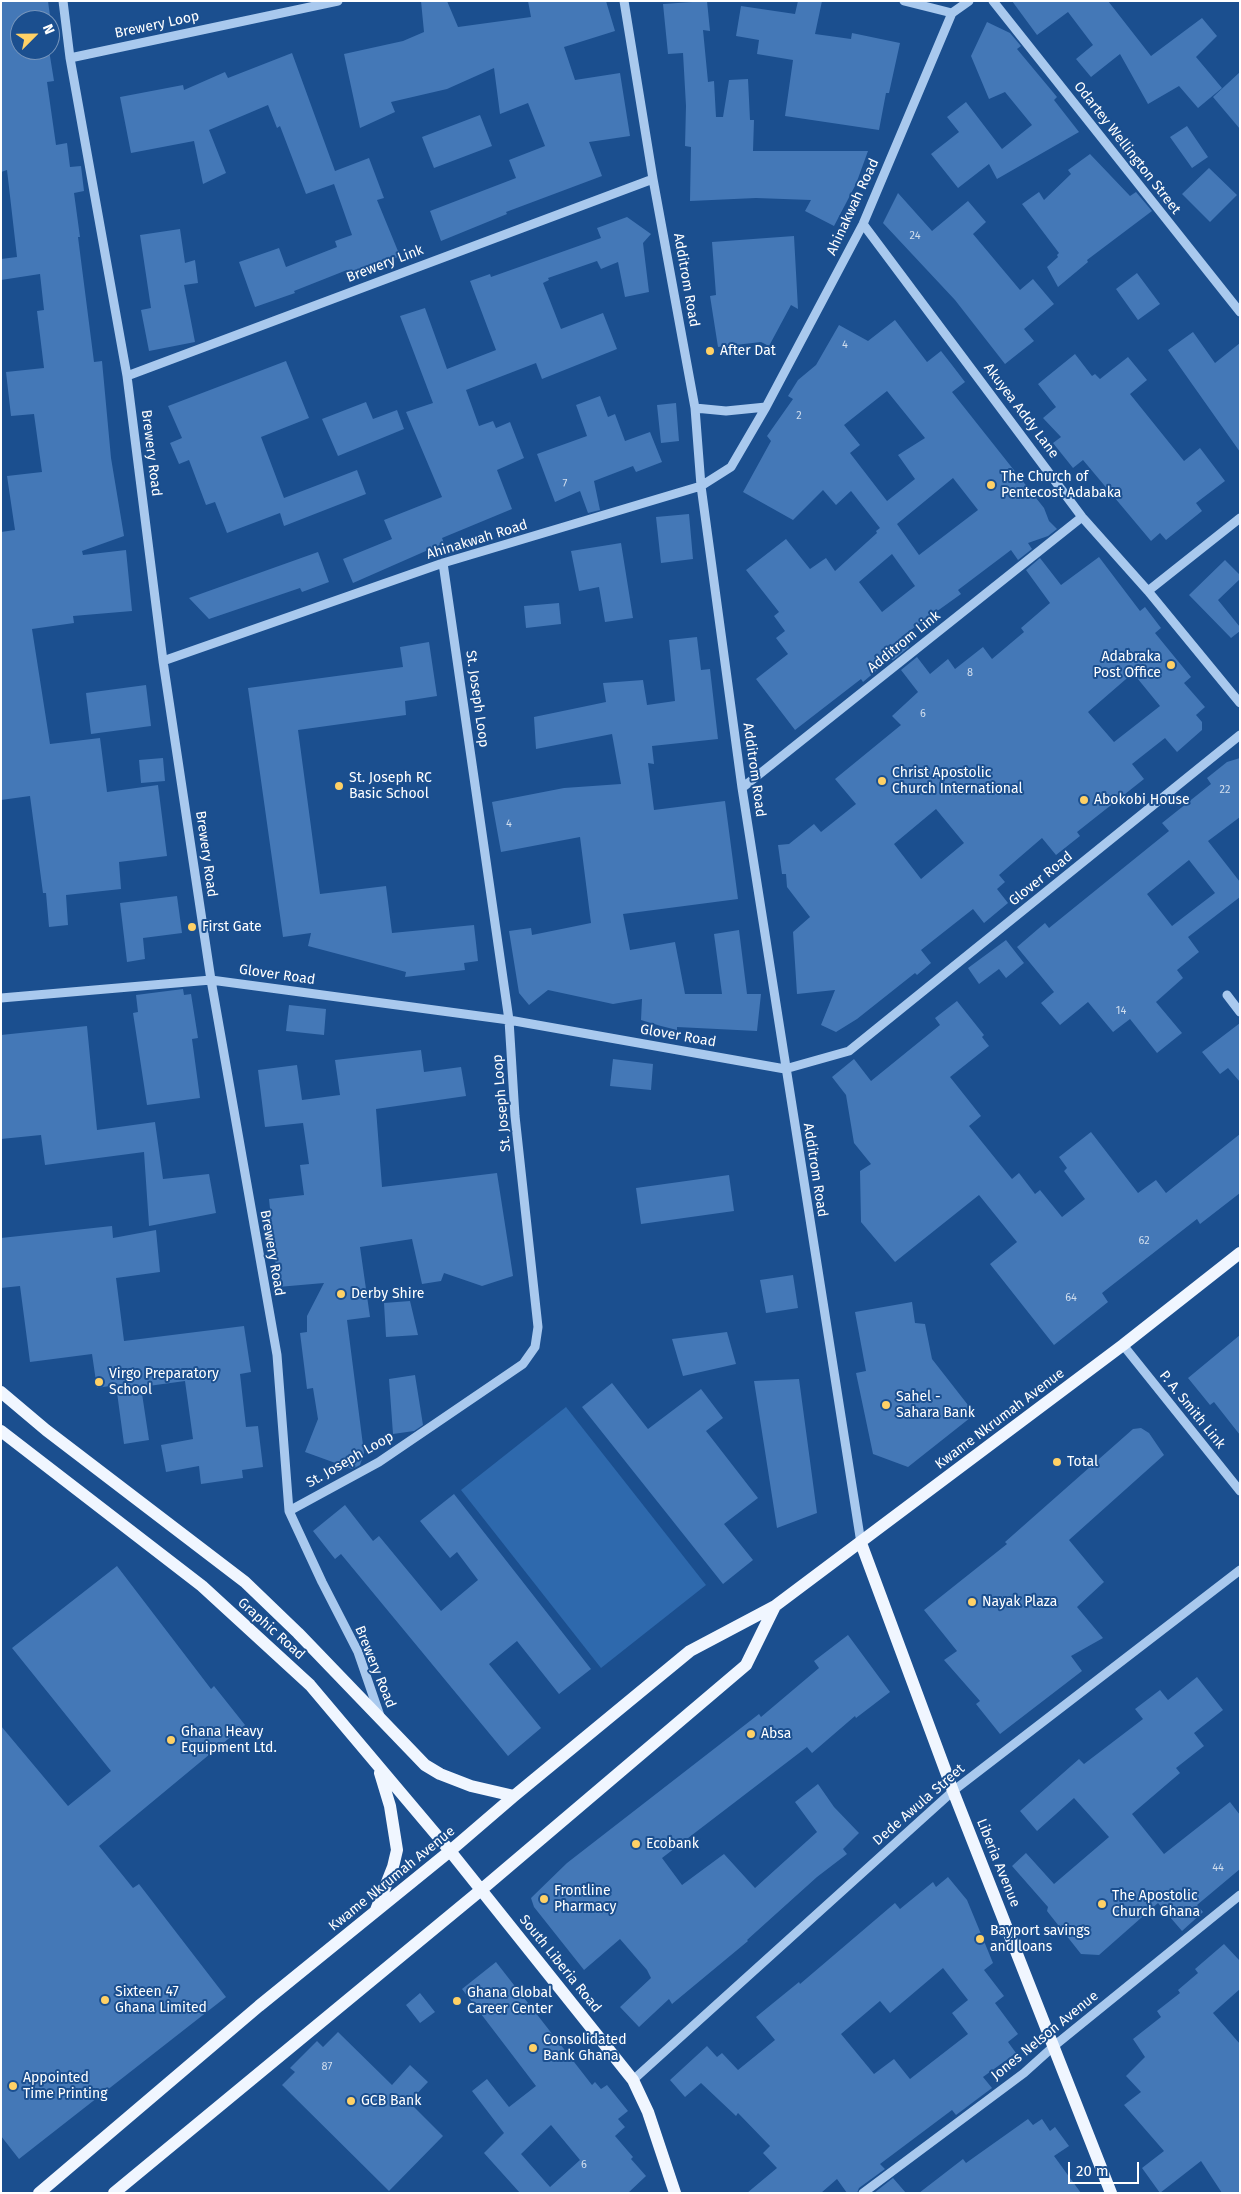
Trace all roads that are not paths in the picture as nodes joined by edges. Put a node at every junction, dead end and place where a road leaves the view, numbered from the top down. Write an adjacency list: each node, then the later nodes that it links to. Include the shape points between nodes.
1 (63, 1): 8 (street, Brewery Road)
2 (338, 1): 8 (street, Brewery Loop)
3 (624, 1): 9 (street, Additrom Road)
4 (904, 1): 7 (street)
5 (969, 1): 7 (street)
6 (993, 1): 11 (street, Odartey Wellington Street)
7 (952, 13): 10 (street, Ahinakwah Road)
8 (70, 58): 12 (street, Brewery Road)
9 (653, 179): 12 (street, Brewery Link); 14 (street, Additrom Road)
10 (864, 224): 13 (street, Ahinakwah Road); 16 (street, Akuyea Addy Lane)
11 (1240, 312)
12 (127, 376): 20 (street, Brewery Road)
13 (766, 407): 14 (street, via 726,411); 15 (street, Ahinakwah Road, via 731,467)
14 (695, 408): 15 (street, Additrom Road)
15 (701, 486): 18 (street, Ahinakwah Road); 23 (street, Additrom Road)
16 (1082, 517): 19 (street, Akuyea Addy Lane); 23 (street, Additrom Link)
17 (1240, 518): 19 (street)
18 (444, 563): 20 (street, Ahinakwah Road); 28 (street, St. Joseph Loop)
19 (1148, 591): 21 (street, Akuyea Addy Lane)
20 (163, 661): 24 (street, Brewery Road)
21 (1240, 702)
22 (1240, 735): 29 (street, Glover Road, via 863,1041 849,1051)
23 (742, 788): 29 (street, Additrom Road)
24 (210, 980): 26 (street, Glover Road); 28 (street, Glover Road); 35 (street, Brewery Road, via 276,1355)
25 (1227, 995): 27 (street)
26 (1, 998)
27 (1240, 1012)
28 (509, 1020): 29 (street, Glover Road); 35 (street, St. Joseph Loop, via 515,1116 538,1327 535,1347 523,1364 379,1462)
29 (785, 1068): 36 (street, Additrom Road)
30 (1240, 1253): 31 (main road, Kwame Nkrumah Avenue)
31 (1123, 1346): 34 (street, P. A. Smith Link); 36 (main road, Kwame Nkrumah Avenue)
32 (1, 1392): 39 (main road, Graphic Road, via 245,1582)
33 (1, 1431): 40 (main road, Graphic Road, via 202,1586 310,1685)
34 (1240, 1491)
35 (289, 1511): 39 (street, Brewery Road, via 358,1652)
36 (861, 1542): 38 (main road, Kwame Nkrumah Avenue); 41 (main road, Liberia Avenue)
37 (1240, 1570): 41 (street, Dede Awula Street)
38 (775, 1606): 42 (main road, Kwame Nkrumah Avenue, via 690,1651); 44 (main road, Kwame Nkrumah Avenue, via 746,1665)
39 (383, 1722): 42 (main road, Graphic Road, via 414,1754 440,1774 470,1786)
40 (378, 1769): 43 (main road, Graphic Road); 46 (main road, via 390,1806 397,1850)
41 (953, 1791): 47 (main road, Liberia Avenue); 48 (street, Dede Awula Street)
42 (514, 1796): 43 (main road, Kwame Nkrumah Avenue)
43 (450, 1852): 44 (main road, Graphic Road); 46 (main road, Kwame Nkrumah Avenue)
44 (481, 1890): 48 (main road, South Liberia Road); 50 (main road, Kwame Nkrumah Avenue)
45 (1240, 1895): 47 (street, Jones Nelson Avenue)
46 (375, 1912): 49 (main road, Kwame Nkrumah Avenue)
47 (1054, 2046): 52 (street, Jones Nelson Avenue, via 1024,2073); 53 (main road, Liberia Avenue)
48 (633, 2080): 51 (main road, South Liberia Road, via 648,2112)
49 (39, 2193)
50 (114, 2193)
51 (675, 2193)
52 (863, 2193)
53 (1111, 2193)

